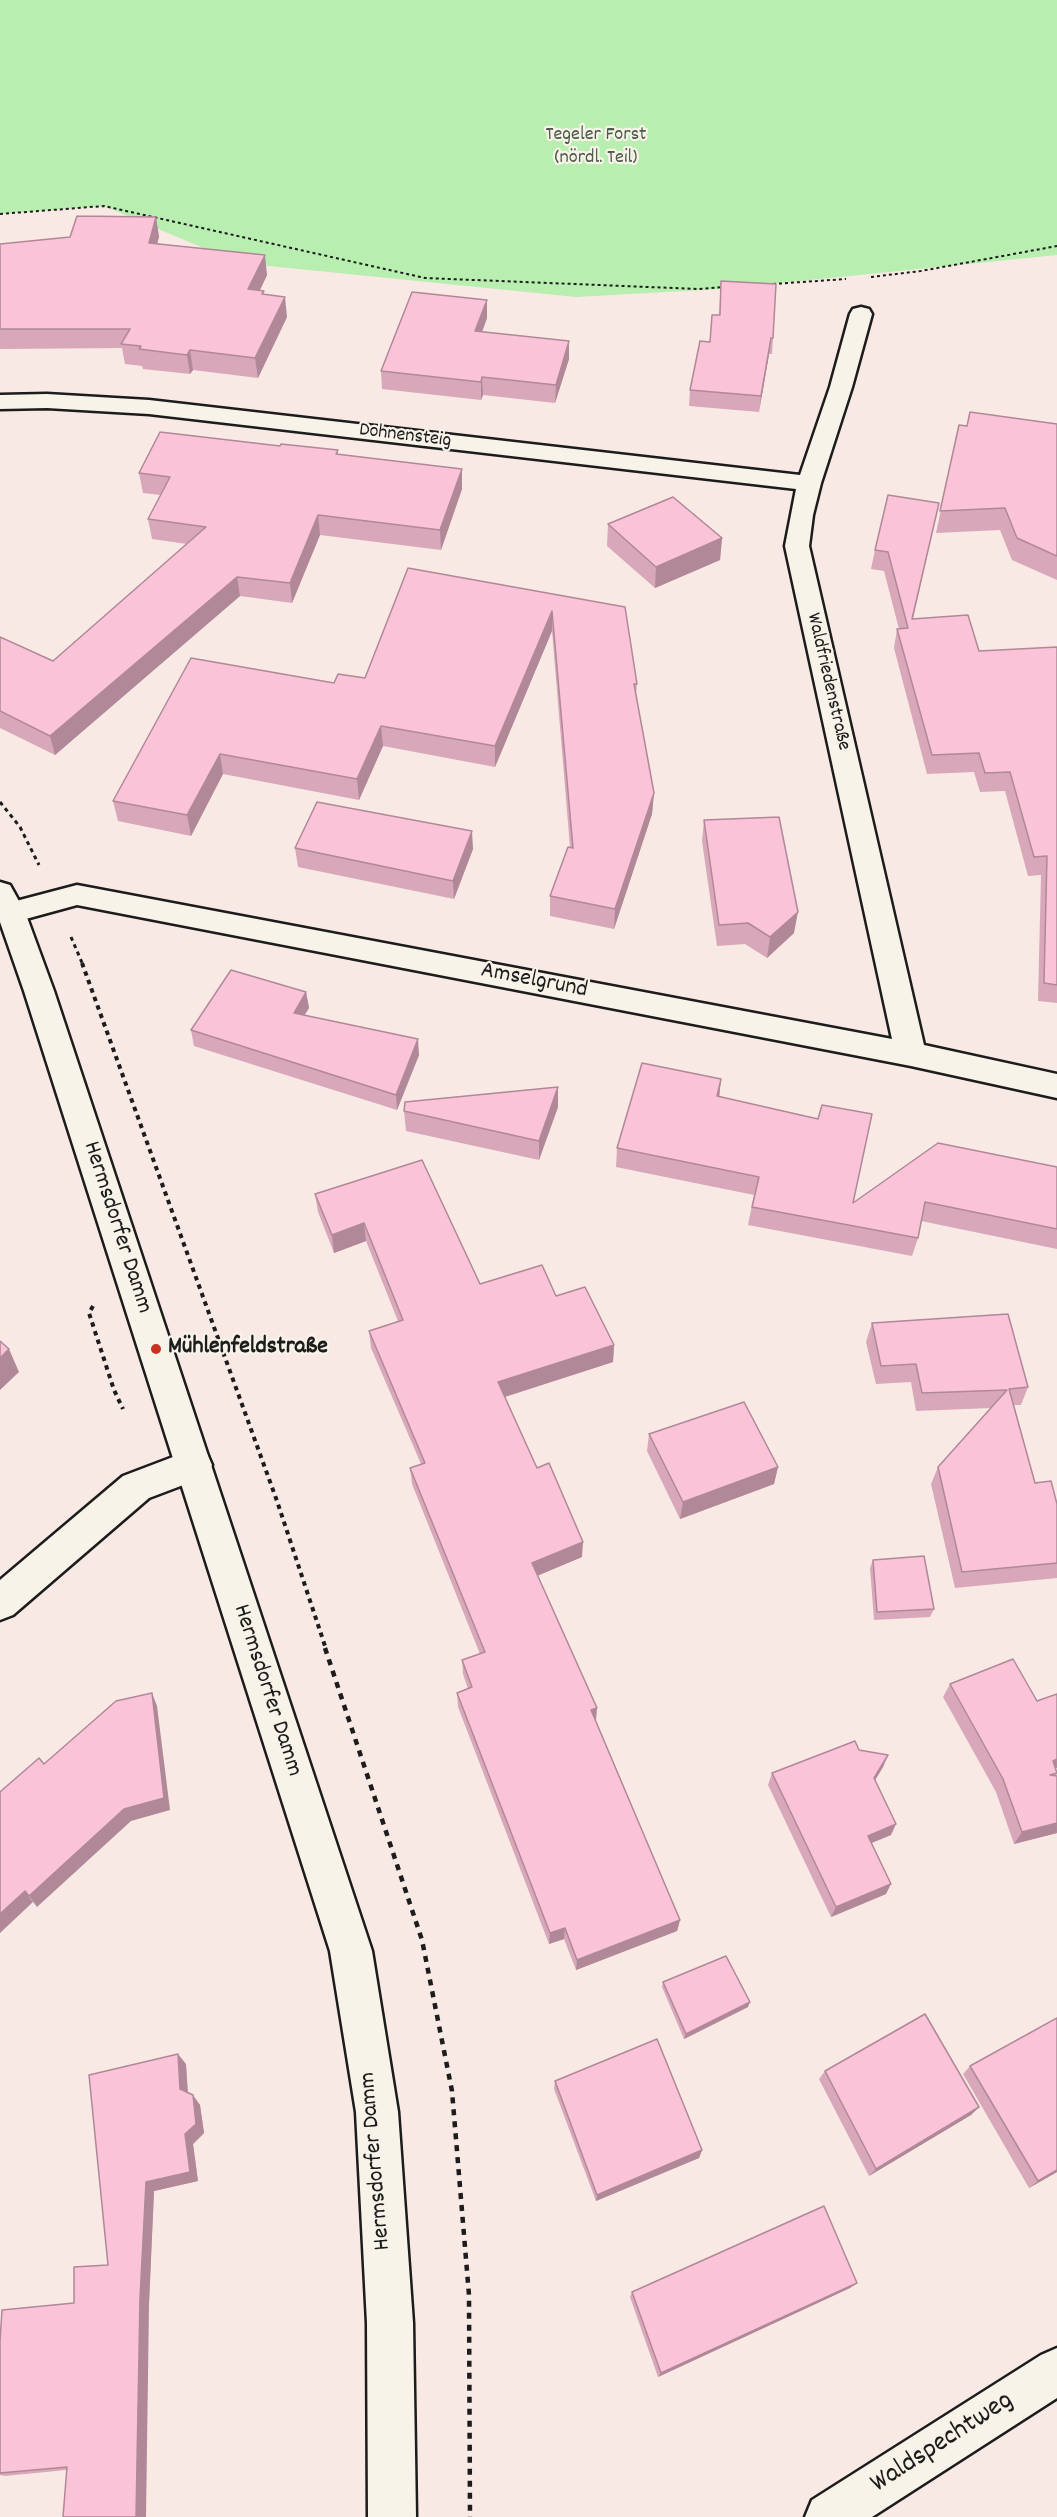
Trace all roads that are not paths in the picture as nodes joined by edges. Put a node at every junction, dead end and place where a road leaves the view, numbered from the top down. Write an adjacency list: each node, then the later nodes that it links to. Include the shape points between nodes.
1 (861, 314): 3 (street, Waldfriedenstraße)
2 (0, 402): 3 (street, Dohnensteig, via 149,407)
3 (809, 483): 5 (street, Waldfriedenstraße, via 797,546)
4 (5, 902): 5 (street, Amselgrund, via 56,900 76,895); 7 (street, Hermsdorfer Damm)
5 (910, 1054): 6 (street, Amselgrund)
6 (1057, 1086)
7 (194, 1465): 8 (street, via 136,1487); 10 (street, Hermsdorfer Damm, via 351,1952 376,2112 390,2323)
8 (0, 1603)
9 (1057, 2371): 11 (street, Waldspechtweg)
10 (392, 2517)
11 (829, 2517)

